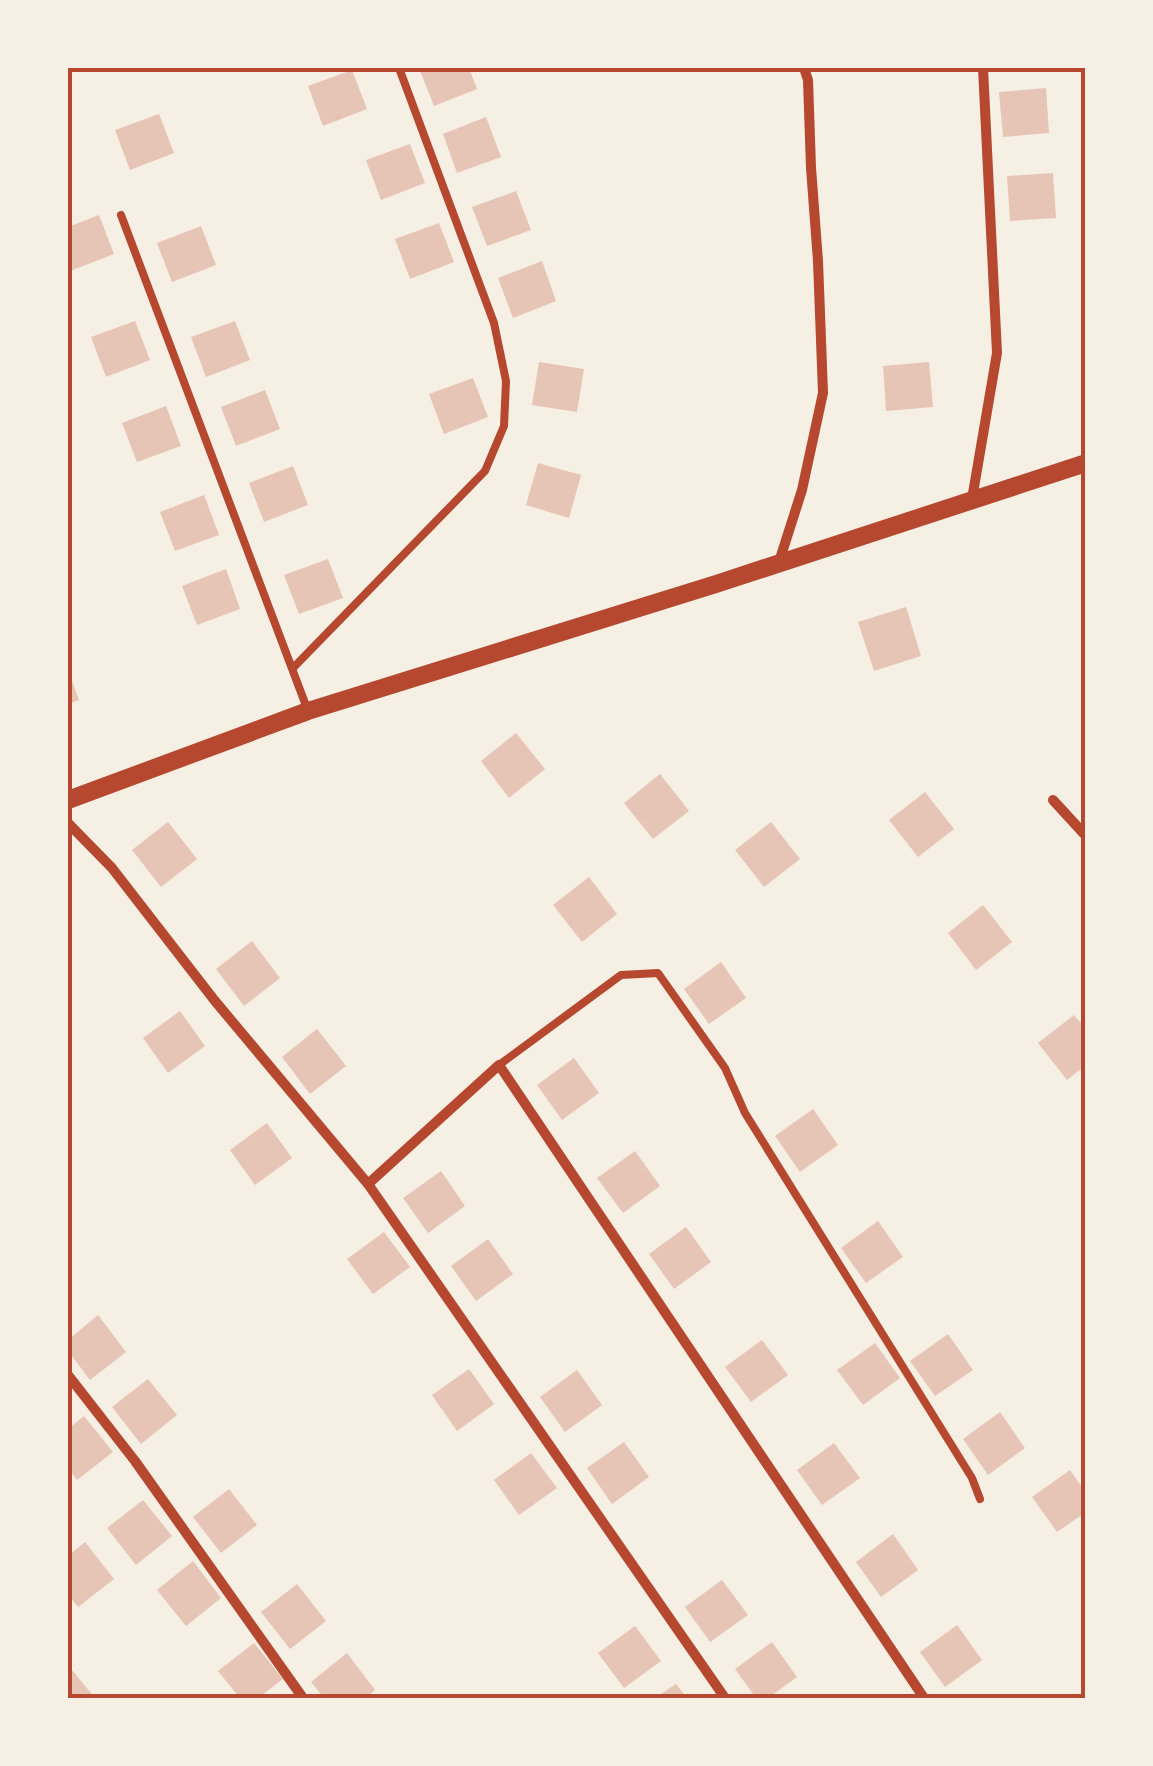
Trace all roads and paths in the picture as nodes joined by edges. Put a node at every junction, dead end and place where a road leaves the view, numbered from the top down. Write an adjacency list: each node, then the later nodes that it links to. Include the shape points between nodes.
1 (399, 68): 8 (lane, via 494,323 506,381 504,426 485,471)
2 (804, 68): 7 (street, via 824,394)
3 (983, 68): 6 (street, via 997,354)
4 (121, 215): 8 (lane)
5 (1086, 463): 6 (street)
6 (972, 499): 7 (street)
7 (779, 562): 9 (street)
8 (293, 668): 9 (lane)
9 (308, 710): 10 (street)
10 (68, 800)
11 (1053, 800): 13 (street)
12 (68, 822): 15 (street)
13 (1086, 836)
14 (499, 1065): 15 (street); 17 (lane, via 621,975 658,973 725,1068 745,1113); 20 (street)
15 (368, 1184): 19 (street)
16 (68, 1375): 18 (street)
17 (980, 1499)
18 (304, 1698)
19 (725, 1698)
20 (924, 1698)

